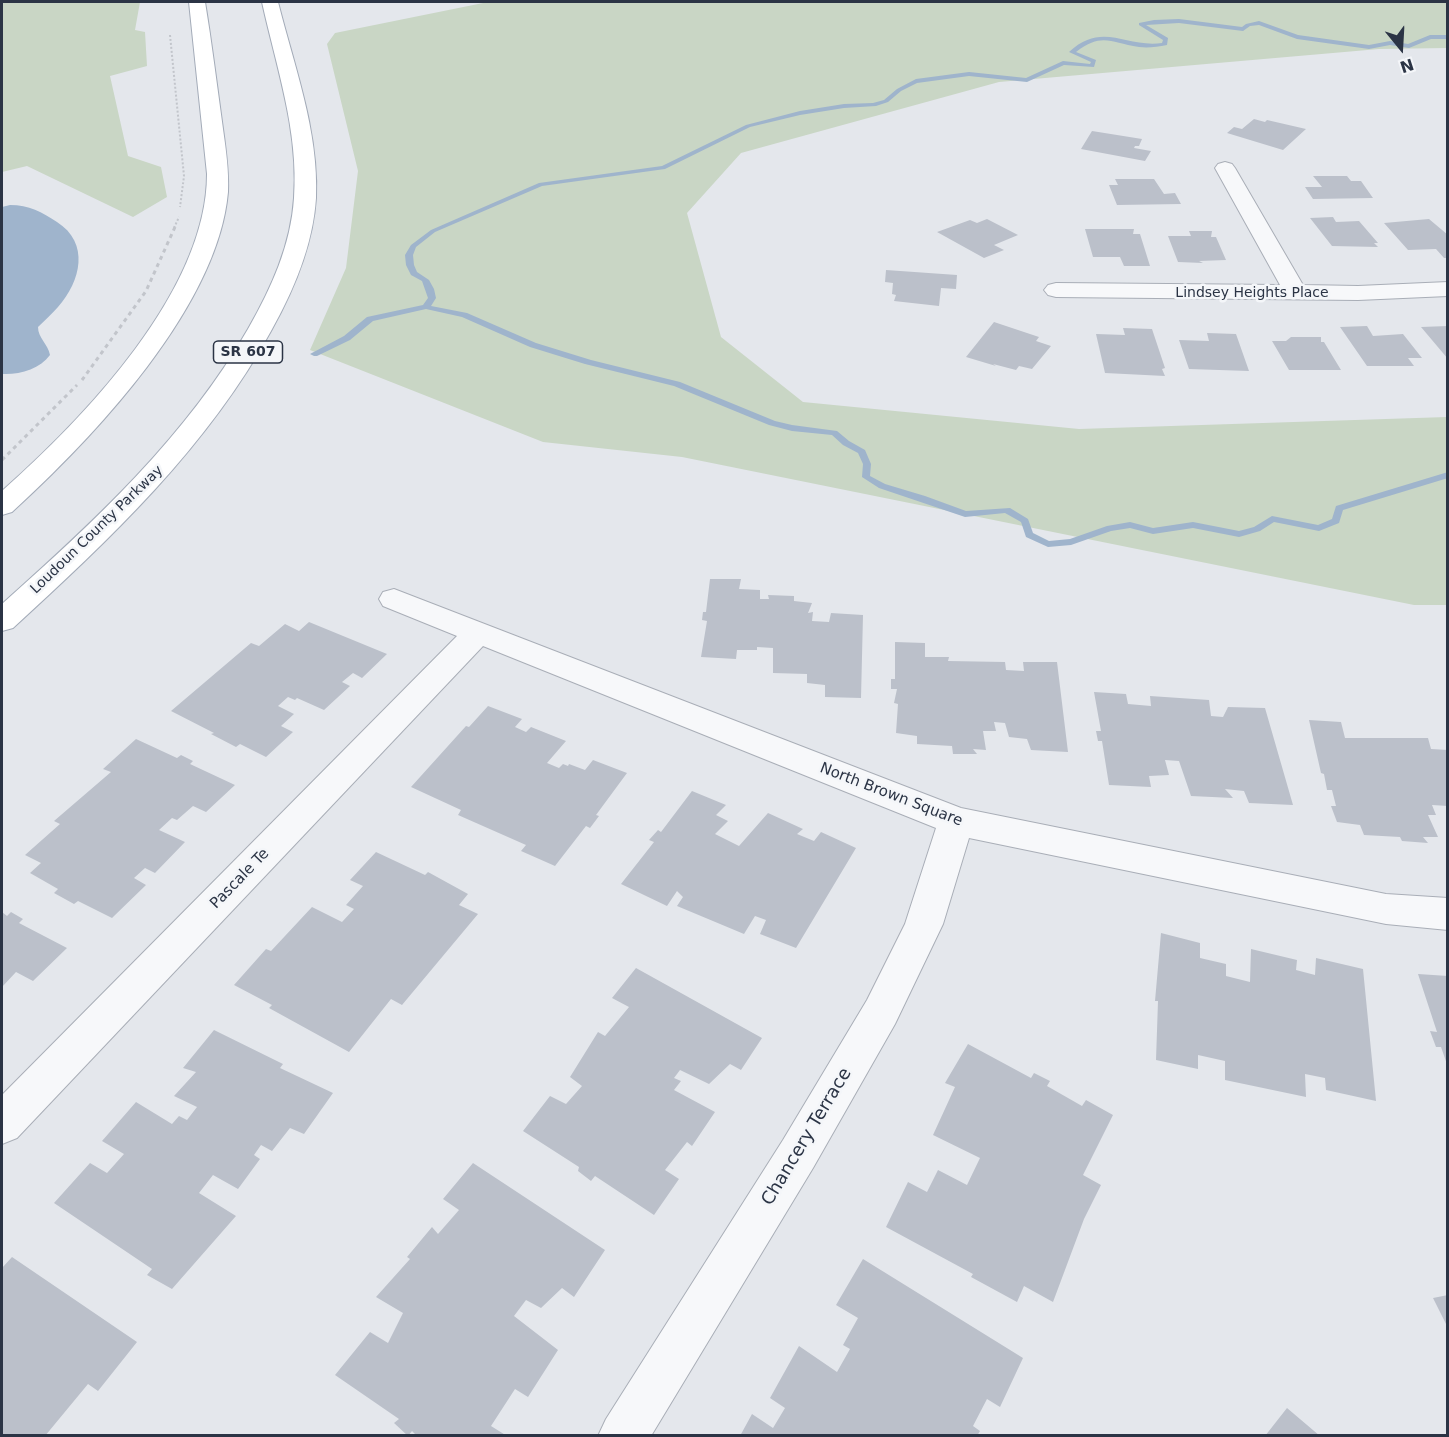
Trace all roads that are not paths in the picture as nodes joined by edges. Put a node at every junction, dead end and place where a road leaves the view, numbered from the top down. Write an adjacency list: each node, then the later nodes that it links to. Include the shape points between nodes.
1 (197, 2): 7 (main road, via 218,170 216,200 198,259 180,294 124,379 66,444)
2 (270, 2): 9 (main road, Loudoun County Parkway / SR 607, via 305,170 302,224 285,281 256,339 214,403 170,458 96,534)
3 (1226, 168): 6 (street)
4 (1448, 289): 6 (street, Lindsey Heights Place)
5 (1056, 290): 6 (street, Lindsey Heights Place)
6 (1296, 293)
7 (2, 506)
8 (394, 599): 10 (street, North Brown Square)
9 (2, 621)
10 (478, 633): 11 (street, North Brown Square); 13 (street, Pascale Te)
11 (956, 821): 12 (street, North Brown Square, via 1386,909); 14 (street, Chancery Terrace, via 924,924 880,1012 798,1154)
12 (1448, 914)
13 (2, 1124)
14 (623, 1436)

